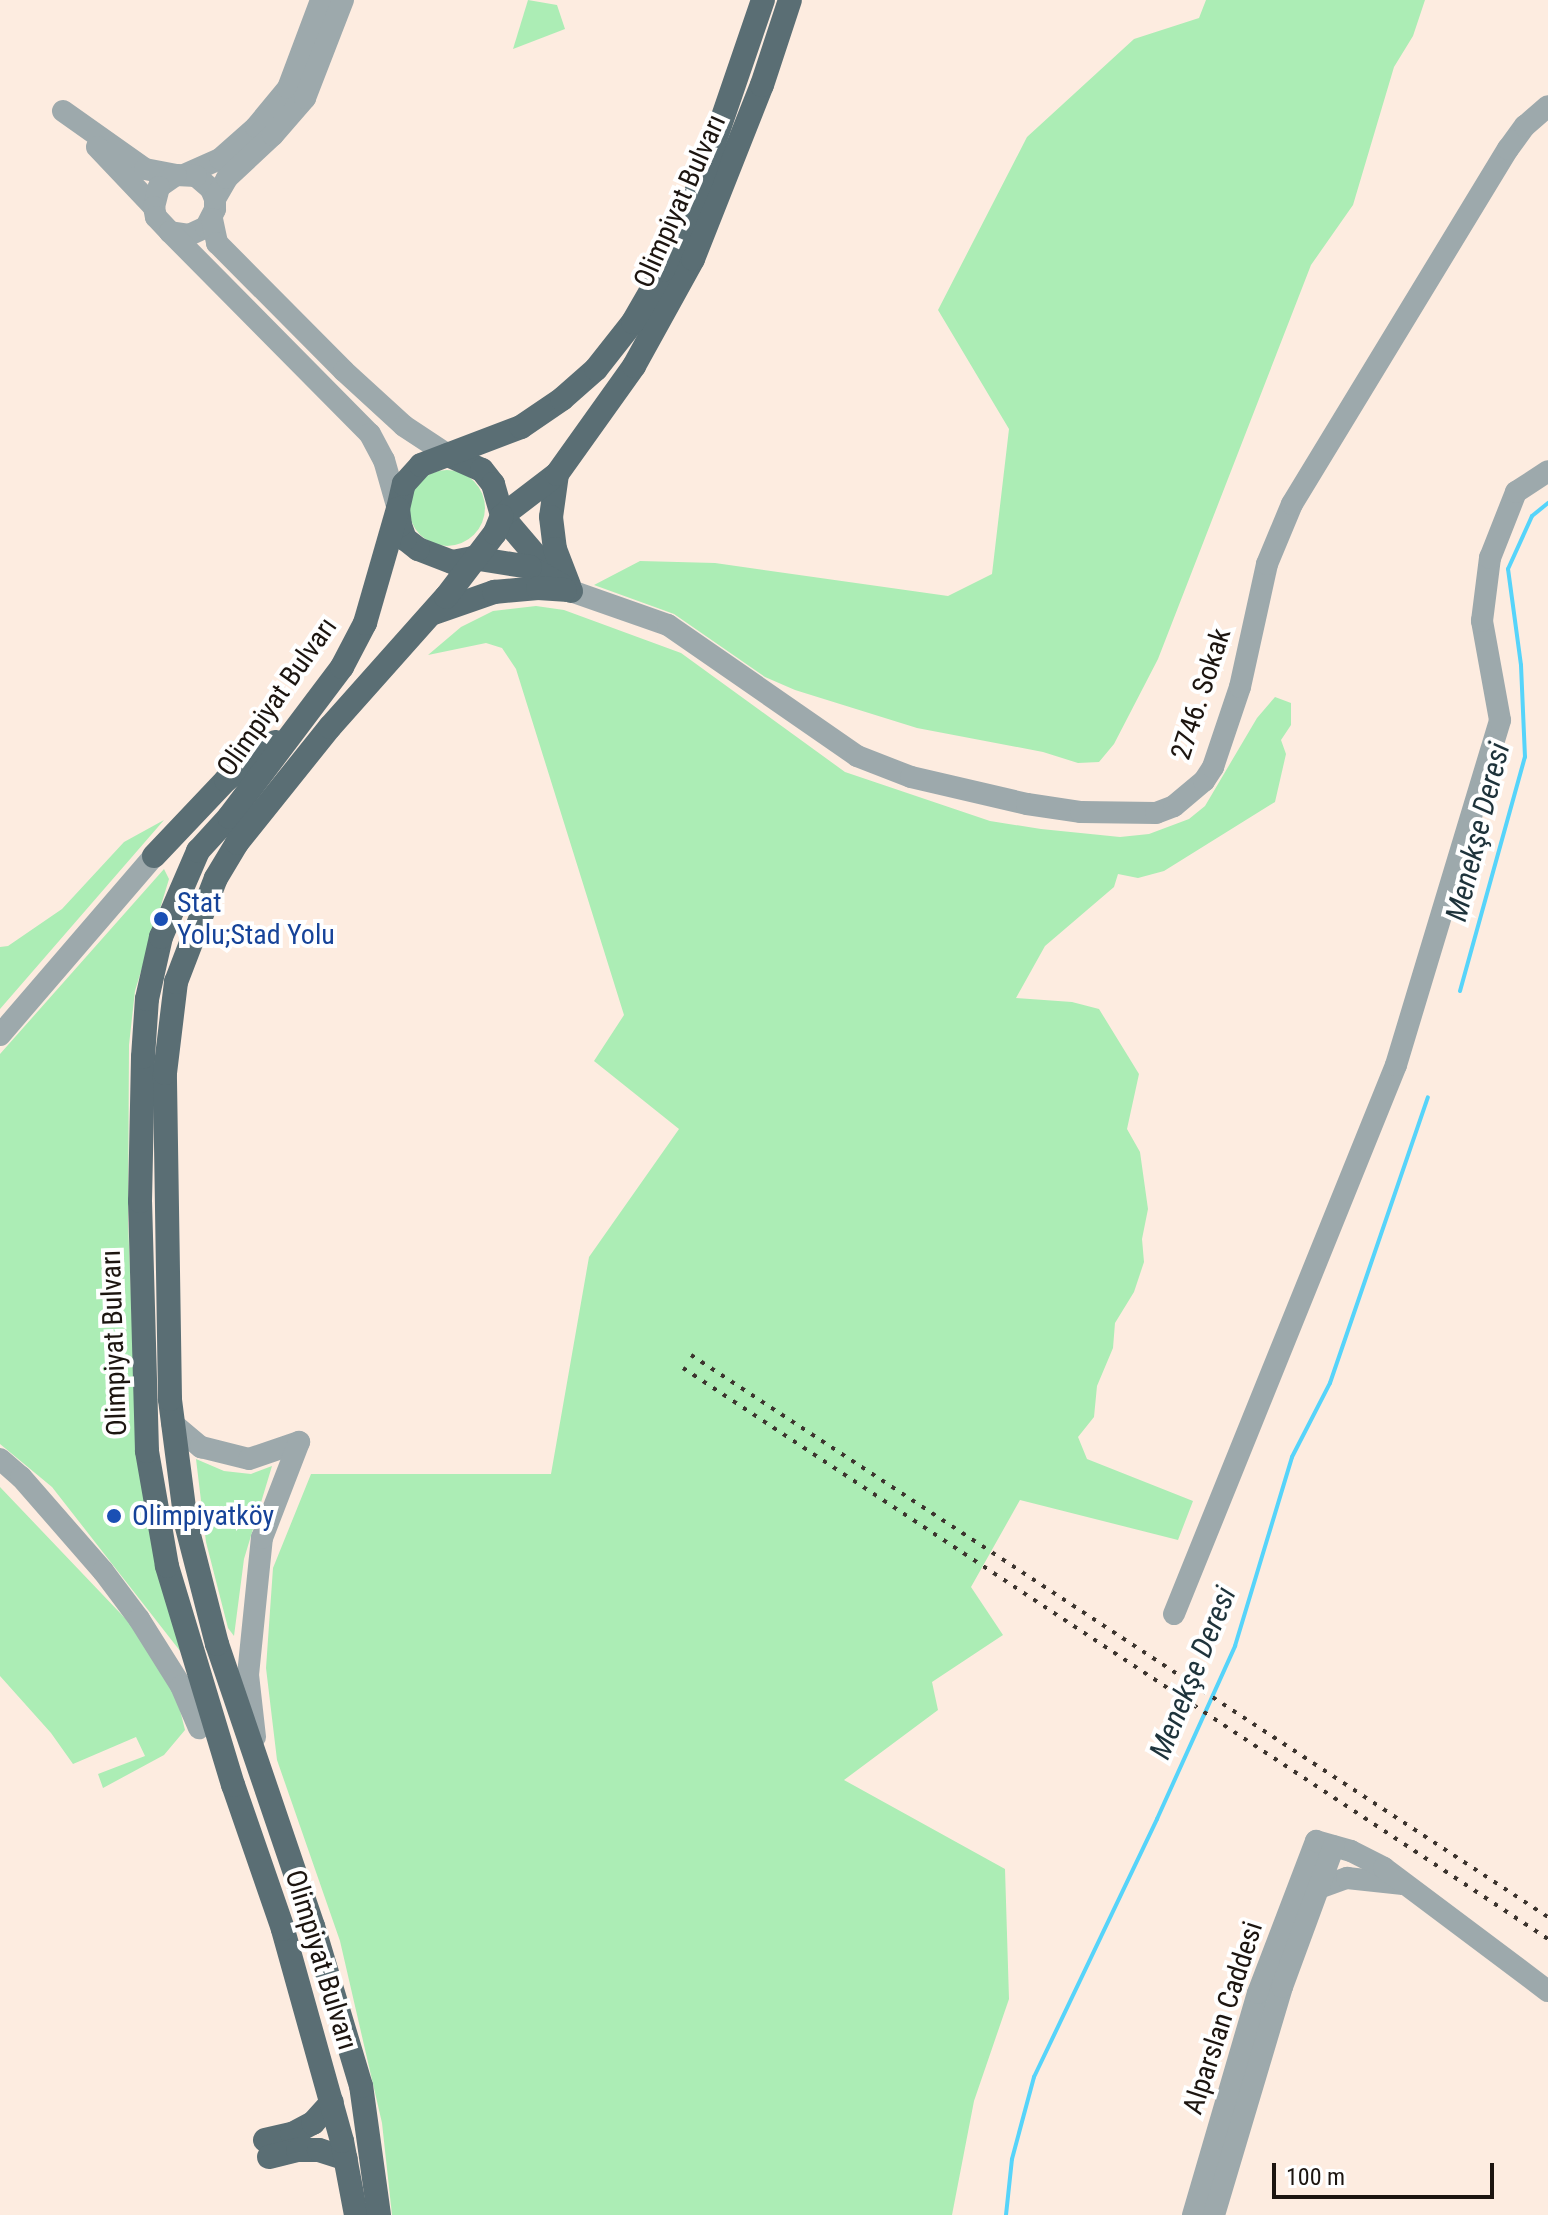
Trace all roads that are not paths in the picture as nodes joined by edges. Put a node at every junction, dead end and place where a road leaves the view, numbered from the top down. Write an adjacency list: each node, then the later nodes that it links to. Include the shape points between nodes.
1 (321, 0): 6 (street, via 288,88 220,159)
2 (343, 0): 8 (street, via 305,98 227,178)
3 (763, 0): 10 (main road, Olimpiyat Bulvarı, via 702,178 663,270 633,322 596,369 562,399 521,427)
4 (790, 0): 12 (main road, Olimpiyat Bulvarı, via 693,259 634,366)
5 (1547, 108): 16 (street, 2746. Sokak, via 1508,149 1292,504 1267,564 1240,687 1213,767 1174,806 1156,813 1081,812 911,777 857,756 668,625)
6 (181, 175): 7 (street, via 159,187); 7 (street, via 145,169 63,111); 8 (street, via 205,182)
7 (154, 207): 9 (street)
8 (213, 209): 9 (street, via 206,227 189,235); 10 (street, via 217,243 344,371 404,426)
9 (170, 232): 13 (street, via 370,434 384,460)
10 (448, 455): 13 (main road, via 412,473); 14 (main road, via 482,470 493,484)
11 (1548, 471): 26 (street, via 1516,492 1490,558 1482,621 1500,720 1396,1065)
12 (557, 474): 14 (main road, Olimpiyat Bulvarı); 16 (main road, via 551,517 555,549)
13 (398, 509): 15 (main road, via 405,539 418,549 452,562); 18 (main road, Olimpiyat Bulvarı, via 365,623 342,667)
14 (502, 516): 15 (main road); 16 (main road, via 536,560)
15 (473, 558): 16 (main road, via 530,567); 17 (main road, Olimpiyat Bulvarı)
16 (571, 591): 17 (main road, via 518,588)
17 (431, 614): 19 (main road, Olimpiyat Bulvarı)
18 (302, 721): 20 (main road, Olimpiyat Bulvarı); 21 (main road, via 226,780)
19 (269, 801): 20 (main road); 24 (main road, Olimpiyat Bulvarı, via 216,878 176,982 165,1073)
20 (229, 817): 21 (main road); 22 (main road, Olimpiyat Bulvarı, via 198,851)
21 (154, 856): 22 (main road, via 170,854); 23 (street)
22 (189, 873): 33 (main road, Olimpiyat Bulvarı, via 161,937 147,999 140,1201 147,1451 167,1566 283,1929)
23 (0, 1035)
24 (172, 1423): 28 (main road, Olimpiyat Bulvarı, via 186,1523 217,1644); 28 (street, via 201,1447 249,1459 299,1442 262,1538 253,1604 248,1675)
25 (0, 1459): 27 (street, via 103,1571 139,1619 181,1686)
26 (1174, 1614)
27 (199, 1728)
28 (260, 1774): 36 (main road, Olimpiyat Bulvarı, via 361,2086)
29 (1325, 1844): 30 (street, via 1384,1868); 31 (street, Alparslan Caddesi); 37 (street, Alparslan Caddesi, via 1258,1993)
30 (1403, 1884): 31 (street, via 1347,1878); 32 (street)
31 (1319, 1888): 38 (street, Alparslan Caddesi, via 1282,1987)
32 (1548, 1991)
33 (332, 2102): 34 (main road, Olimpiyat Bulvarı); 34 (main road, via 313,2123 267,2149 319,2150)
34 (346, 2159): 35 (main road, Olimpiyat Bulvarı)
35 (356, 2215)
36 (379, 2215)
37 (1193, 2215)
38 (1214, 2215)

